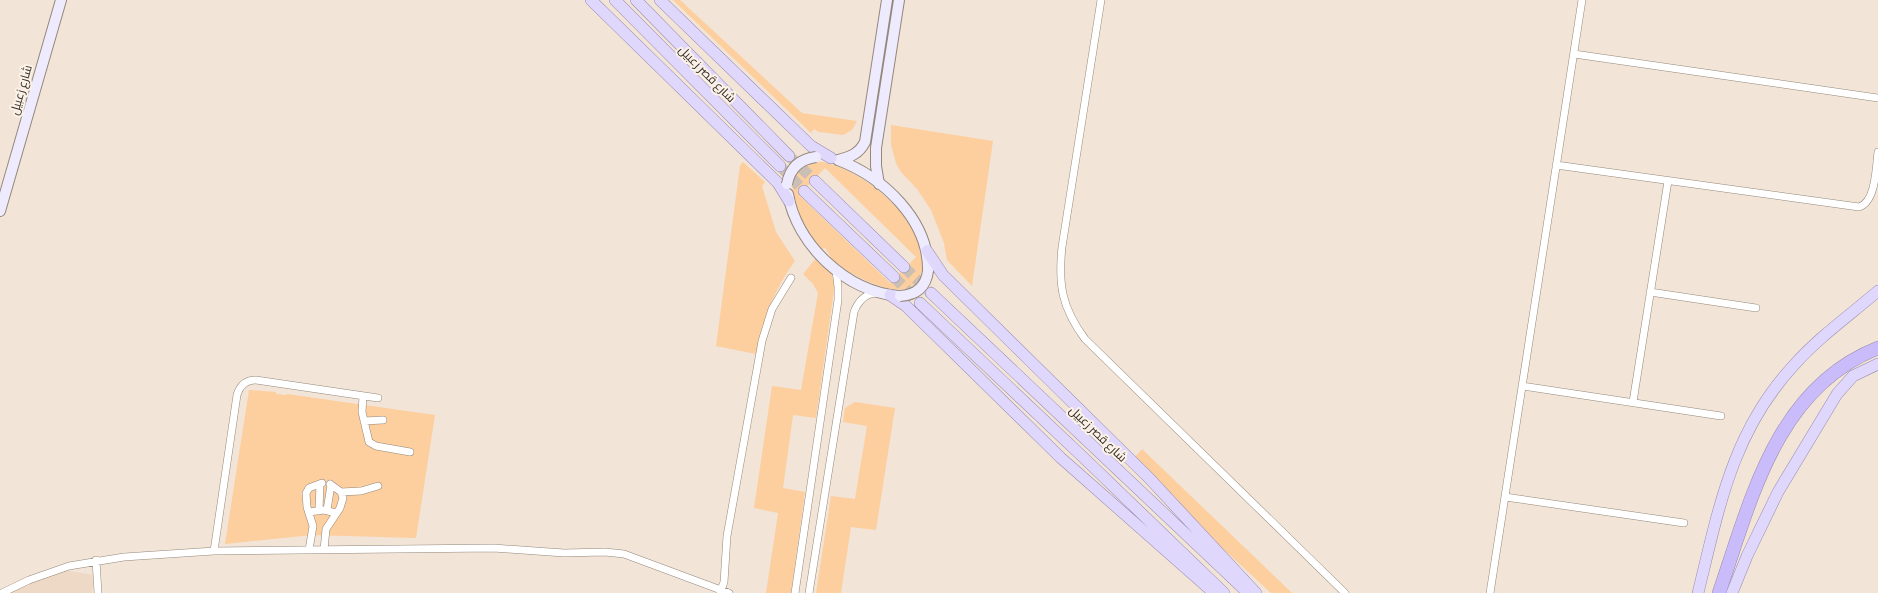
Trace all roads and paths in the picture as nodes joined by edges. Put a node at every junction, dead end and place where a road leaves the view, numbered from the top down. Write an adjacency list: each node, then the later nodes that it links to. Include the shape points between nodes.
1 (61, 0): 22 (street, شارع زعبيل)
2 (591, 0): 21 (main road, via 778,183)
3 (615, 0): 16 (main road, شارع قصر زعبيل)
4 (636, 0): 13 (main road, شارع قصر زعبيل)
5 (660, 0): 14 (main road, via 811,146)
6 (887, 0): 14 (street, via 865,142 853,156)
7 (899, 0): 19 (street, via 876,148)
8 (1101, 0): 66 (street, via 1062,247 1061,290 1066,308 1085,339)
9 (1582, 0): 10 (street)
10 (1574, 54): 11 (street); 15 (street)
11 (1878, 98)
12 (1878, 152): 18 (street, via 1871,196 1866,204 1859,207)
13 (789, 156)
14 (834, 159): 19 (street, via 860,170); 21 (street, bridge, via 816,157 799,163 791,172 787,184)
15 (1556, 165): 18 (street); 36 (street)
16 (780, 166)
17 (815, 181): 24 (main road)
18 (1668, 181): 29 (street)
19 (880, 184): 23 (street, via 911,217)
20 (804, 191): 26 (main road)
21 (789, 201): 25 (street, via 803,232)
22 (0, 211)
23 (927, 251): 31 (street, bridge, via 928,271 920,290 907,296); 65 (main road, via 944,275 1149,478)
24 (904, 267)
25 (836, 270): 31 (street, via 858,284); 60 (street, via 838,300)
26 (894, 277)
27 (791, 278): 56 (street, via 771,313 760,349 727,536)
28 (1878, 291): 68 (main road, via 1806,352 1776,386 1754,419 1732,464)
29 (1650, 292): 33 (street); 39 (street)
30 (931, 293): 64 (main road, شارع قصر زعبيل)
31 (890, 295): 61 (street, via 869,294 856,306 854,312); 62 (main road, via 906,306 1061,458)
32 (920, 303): 63 (main road)
33 (1756, 308)
34 (1878, 348): 69 (highway, via 1835,372 1814,391 1773,446 1762,469)
35 (1878, 364): 70 (main road, via 1853,376 1837,394 1778,492)
36 (1522, 386): 39 (street); 46 (street)
37 (363, 396): 38 (street); 42 (street); 54 (street, via 256,380 242,385 237,394)
38 (378, 398)
39 (1634, 402): 40 (street)
40 (1721, 416)
41 (383, 420): 42 (street)
42 (364, 422): 43 (street, via 370,444)
43 (410, 452)
44 (378, 486): 45 (street, via 361,491)
45 (341, 492): 48 (street, via 330,484); 50 (street, via 343,498)
46 (1505, 497): 51 (street); 67 (street)
47 (319, 510): 48 (street); 49 (street); 49 (street, via 321,483 306,491)
48 (327, 510): 50 (street)
49 (309, 512): 52 (street, via 313,530)
50 (336, 513): 53 (street, via 326,529)
51 (1684, 523)
52 (309, 550): 53 (street); 54 (street)
53 (324, 550): 56 (street, via 494,548 564,553 615,552)
54 (214, 551): 55 (street)
55 (96, 560): 57 (street, via 42,575); 58 (street)
56 (721, 592): 59 (street)
57 (2, 593)
58 (98, 593)
59 (729, 593)
60 (795, 593)
61 (809, 593)
62 (1214, 593)
63 (1224, 593)
64 (1248, 593)
65 (1256, 593)
66 (1345, 593)
67 (1490, 593)
68 (1698, 593)
69 (1719, 593)
70 (1732, 593)

